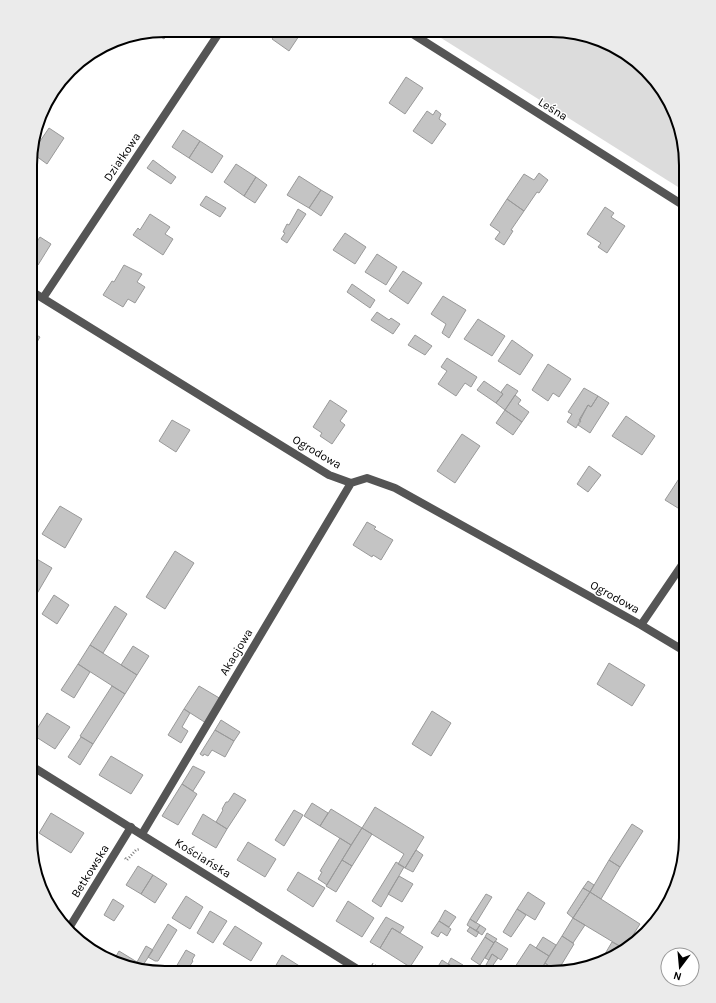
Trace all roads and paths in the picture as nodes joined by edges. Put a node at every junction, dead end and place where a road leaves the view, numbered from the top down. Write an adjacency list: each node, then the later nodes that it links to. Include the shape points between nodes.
1 (216, 37): 5 (street, Działkowa)
2 (417, 37): 3 (street, Leśna)
3 (679, 203)
4 (37, 294): 5 (street, Ogrodowa)
5 (43, 298): 6 (street, Ogrodowa, via 330,475)
6 (351, 482): 8 (street, Ogrodowa, via 367,478 395,488); 12 (street, Akacjowa)
7 (679, 569): 8 (street)
8 (641, 625): 9 (street, Ogrodowa)
9 (679, 648)
10 (37, 769): 11 (street, Kościańska)
11 (131, 827): 12 (street, Kościańska); 14 (street, Betkowska)
12 (142, 834): 16 (street, Kościańska)
13 (146, 851): 14 (path, via 142,848 136,850 128,860)
14 (116, 852): 15 (street, Betkowska)
15 (71, 924)
16 (352, 966)

